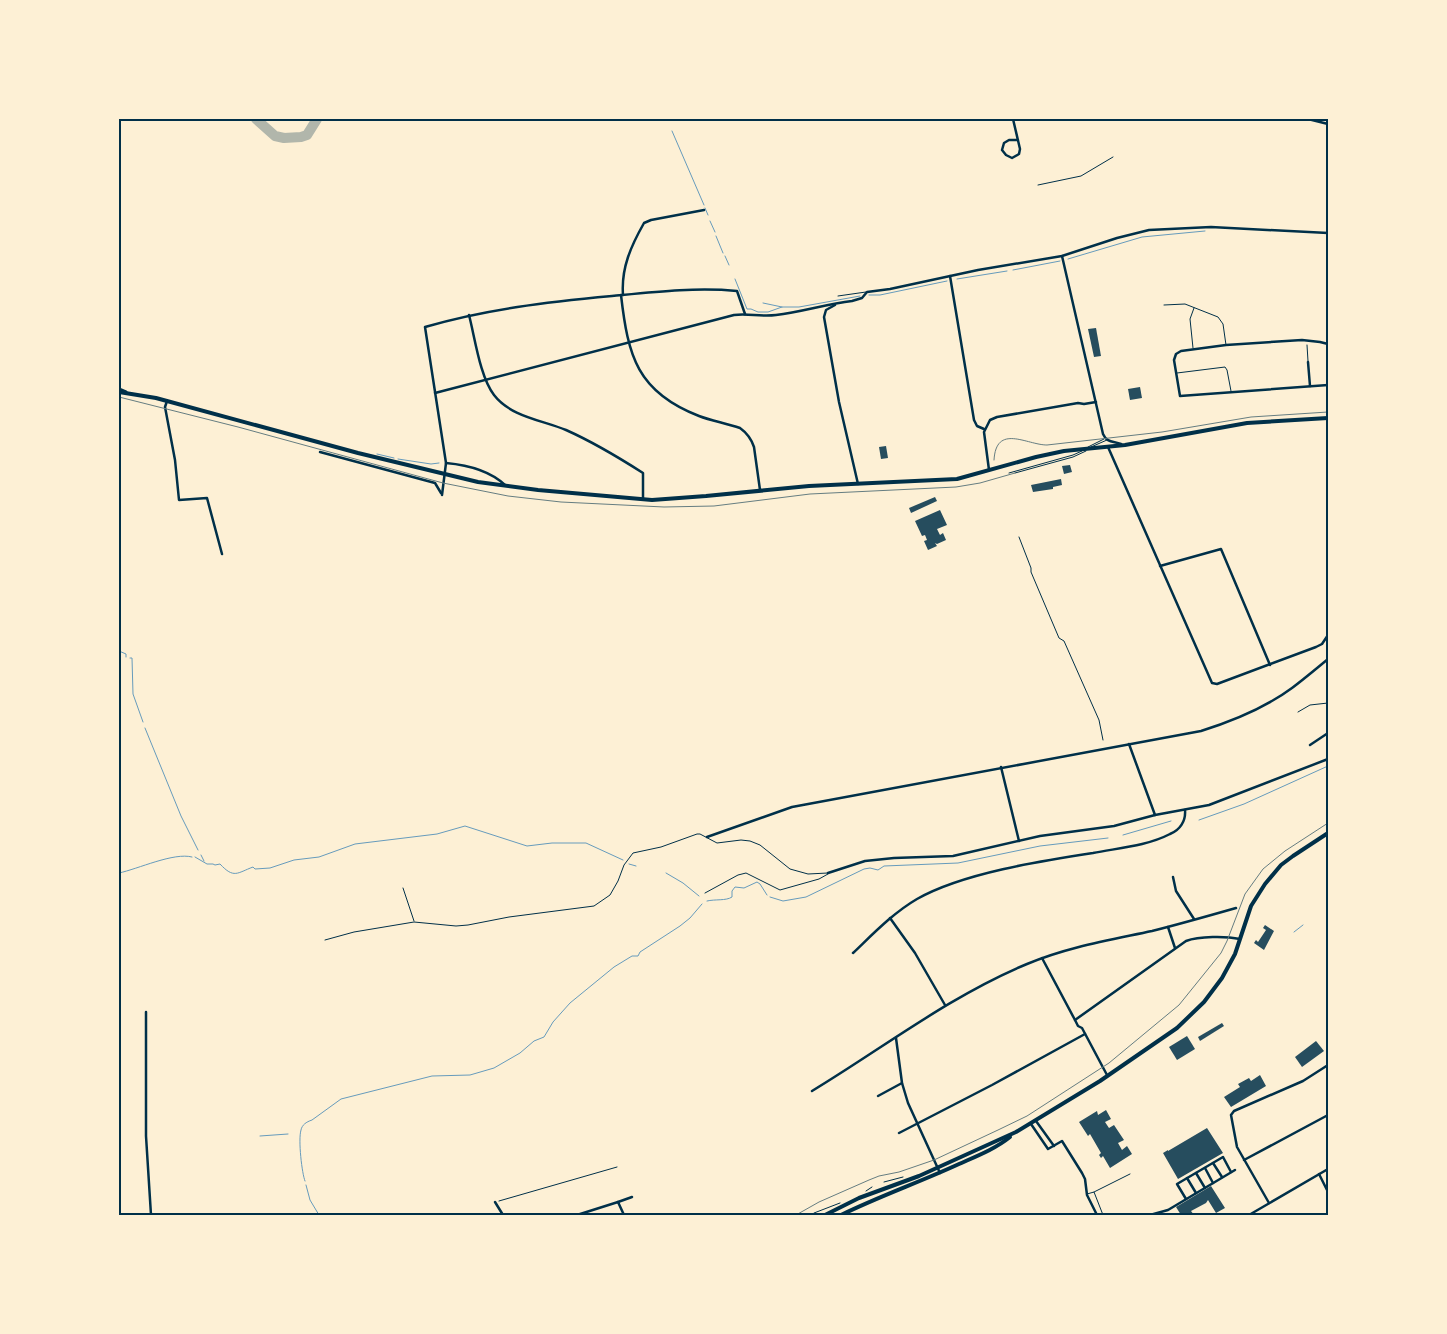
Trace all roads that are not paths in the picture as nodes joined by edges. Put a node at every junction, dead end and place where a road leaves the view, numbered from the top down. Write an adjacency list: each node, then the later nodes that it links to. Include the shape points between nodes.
1 (1013, 119): 4 (street)
2 (1308, 119): 3 (street)
3 (1328, 124)
4 (1018, 140): 4 (street, via 1019,154 1012,158 1006,156 1002,150 1004,143)
5 (704, 210): 10 (street, via 647,221 629,256 622,277)
6 (1328, 233): 7 (street, via 1211,227 1149,230)
7 (1062, 256): 8 (street); 31 (street)
8 (950, 276): 9 (street); 33 (street, via 974,420)
9 (867, 292): 11 (lane); 12 (street, via 859,300)
10 (622, 295): 15 (street, via 737,290); 16 (street, via 519,305); 17 (street)
11 (838, 296)
12 (838, 302): 15 (street, via 776,315 760,317); 44 (street, via 826,310 824,318)
13 (1164, 305): 14 (lane, via 1185,304)
14 (1195, 308): 19 (lane, via 1222,320); 21 (lane, via 1190,319)
15 (746, 314): 17 (street)
16 (468, 315): 24 (street); 29 (street, via 425,326)
17 (629, 342): 24 (street); 46 (street, via 641,374 665,397 693,413 746,432 754,447)
18 (1328, 344): 19 (street, via 1307,340)
19 (1226, 345): 21 (street)
20 (1307, 345): 22 (lane)
21 (1193, 349): 23 (street, via 1176,354)
22 (1308, 362): 26 (street)
23 (1176, 373): 28 (lane, via 1225,367); 28 (street, via 1180,396)
24 (486, 380): 29 (street); 47 (street, via 494,395 511,410 565,430 643,473)
25 (1328, 385): 26 (street)
26 (1310, 386): 28 (street)
27 (119, 391): 30 (main road)
28 (1231, 391)
29 (435, 393): 39 (street)
30 (167, 401): 43 (main road); 48 (street, via 165,409)
31 (1096, 402): 33 (street, via 997,417 990,420); 34 (street)
32 (1328, 418): 35 (main road, via 1241,424)
33 (984, 429): 40 (street)
34 (1106, 440): 35 (street); 37 (lane)
35 (1124, 445): 36 (main road)
36 (1108, 447): 37 (main road); 51 (street)
37 (1087, 448): 40 (main road, via 1042,455); 41 (lane); 42 (lane, via 1073,457)
38 (320, 452): 43 (street, via 435,483 442,495)
39 (446, 463): 43 (street); 45 (street, via 479,469)
40 (990, 471): 44 (main road, via 944,480)
41 (1009, 473)
42 (1015, 473)
43 (444, 474): 45 (main road)
44 (858, 484): 46 (main road)
45 (506, 486): 47 (main road)
46 (760, 490): 47 (main road, via 664,500)
47 (643, 499)
48 (179, 500): 49 (street); 50 (street, via 207,498)
49 (179, 504)
50 (222, 554)
51 (1160, 566): 54 (street, via 1220,549); 54 (street, via 1212,683)
52 (1328, 634): 54 (street, via 1322,644)
53 (1328, 659): 58 (street, via 1279,696 1237,718 1201,731)
54 (1270, 665)
55 (1328, 703): 56 (lane, via 1310,705)
56 (1298, 712)
57 (1328, 733): 59 (street)
58 (1129, 744): 61 (street); 63 (street)
59 (1310, 745)
60 (1328, 759): 62 (street, via 1217,803)
61 (1001, 767): 65 (street, via 792,807); 66 (street)
62 (1185, 810): 63 (street); 72 (street, via 1183,824 1161,838 1020,866 951,884 917,899)
63 (1155, 816): 66 (street)
64 (1328, 833): 76 (main road, via 1281,865 1269,879 1254,900)
65 (706, 837): 67 (lane, via 717,843 750,841 790,869 808,874); 74 (lane, via 697,834 633,853 610,895 594,906 468,925)
66 (1019, 841): 67 (street, via 953,856 865,861)
67 (828, 873): 70 (lane, via 780,890 746,873 738,874)
68 (1173, 877): 73 (street, via 1176,891)
69 (404, 888): 74 (lane)
70 (705, 893)
71 (1236, 908): 73 (street)
72 (890, 918): 79 (street); 81 (street)
73 (1194, 919): 75 (street)
74 (414, 922): 77 (lane)
75 (1168, 927): 78 (street); 80 (street)
76 (1240, 939): 78 (street, via 1195,938); 87 (main road, via 1225,973 1204,1002 1162,1039)
77 (324, 940)
78 (1175, 948): 83 (street)
79 (853, 953)
80 (1042, 958): 81 (street, via 999,976); 83 (street)
81 (945, 1005): 85 (street)
82 (146, 1012): 118 (street, via 146,1136)
83 (1075, 1020): 84 (street)
84 (1085, 1034): 87 (street); 93 (street)
85 (896, 1038): 88 (street); 89 (street)
86 (1328, 1065): 97 (street, via 1303,1081 1232,1113 1236,1142)
87 (1107, 1075): 92 (main road)
88 (902, 1084): 90 (street); 93 (street)
89 (812, 1091)
90 (878, 1096)
91 (1328, 1115): 97 (street)
92 (1036, 1121): 94 (main road); 96 (street)
93 (918, 1123): 95 (street); 100 (street)
94 (1031, 1124): 96 (street, via 1048,1149); 100 (main road)
95 (898, 1133)
96 (1054, 1146): 112 (street, via 1062,1141 1085,1179)
97 (1244, 1160): 117 (street)
98 (1213, 1163): 99 (street); 106 (street); 106 (street, via 1222,1157 1233,1171)
99 (1205, 1168): 102 (street); 107 (street)
100 (939, 1170): 122 (main road, via 870,1193); 123 (main road)
101 (1328, 1170): 104 (street)
102 (1196, 1173): 105 (street); 108 (street)
103 (1130, 1174): 109 (lane)
104 (1319, 1174): 110 (street); 117 (street)
105 (1187, 1178): 111 (street); 114 (street, via 1177,1184)
106 (1222, 1178): 107 (street)
107 (1213, 1183): 108 (street)
108 (1205, 1188): 111 (street)
109 (1094, 1192): 112 (lane); 125 (lane)
110 (1328, 1192)
111 (1196, 1193): 114 (street)
112 (1087, 1195): 124 (street)
113 (632, 1197): 116 (street)
114 (1186, 1199): 126 (street, via 1168,1210)
115 (495, 1202): 119 (street)
116 (618, 1202): 120 (street); 121 (street)
117 (1270, 1203): 127 (street)
118 (151, 1215)
119 (503, 1215)
120 (577, 1215)
121 (624, 1215)
122 (825, 1215)
123 (842, 1215)
124 (1097, 1215)
125 (1103, 1215)
126 (1151, 1215)
127 (1249, 1215)

